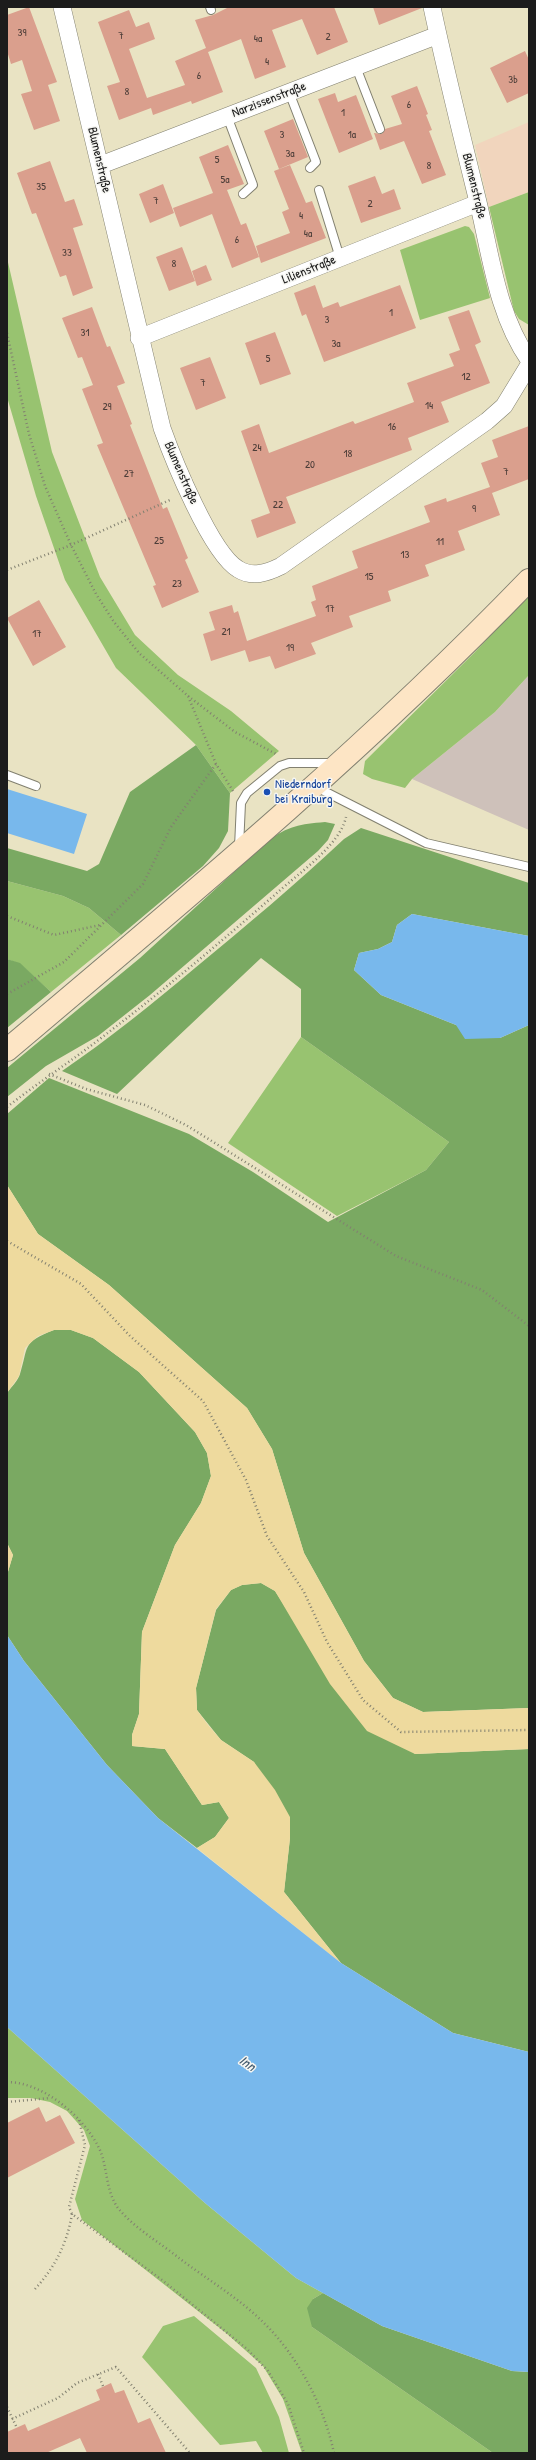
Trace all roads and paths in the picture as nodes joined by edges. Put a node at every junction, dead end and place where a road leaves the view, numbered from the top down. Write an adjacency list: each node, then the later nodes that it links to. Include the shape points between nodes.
1 (62, 7): 8 (street, Blumenstraße)
2 (432, 7): 3 (street, Blumenstraße)
3 (438, 35): 4 (street, Narzissenstraße); 12 (street, Blumenstraße)
4 (356, 67): 5 (street, Narzissenstraße); 7 (lane)
5 (289, 92): 6 (street, Narzissenstraße); 9 (lane, via 316,162)
6 (227, 116): 8 (street, Narzissenstraße); 11 (lane, via 253,185)
7 (380, 129)
8 (101, 165): 15 (street, Blumenstraße)
9 (310, 168)
10 (319, 190): 13 (lane)
11 (243, 194)
12 (478, 203): 13 (street, Lilienstraße); 16 (street, Blumenstraße, via 509,325)
13 (340, 258): 15 (street, Lilienstraße)
14 (7, 333): 19 (path, via 29,434 45,486)
15 (139, 338): 18 (street, Blumenstraße, via 162,428)
16 (529, 360)
17 (529, 365): 18 (street, Blumenstraße, via 504,406 487,420 270,572 256,574 236,568 217,544)
18 (187, 492): 19 (path)
19 (71, 545): 20 (path); 22 (path, via 96,594 114,622 140,653)
20 (7, 570)
21 (529, 580): 24 (main road, via 463,649)
22 (188, 696): 23 (path, via 235,732); 25 (path)
23 (289, 763): 24 (lane); 29 (lane, via 280,766 247,793)
24 (341, 763): 28 (main road)
25 (216, 764): 29 (path); 34 (path, via 171,827 143,884)
26 (7, 775): 27 (lane)
27 (36, 786)
28 (315, 786): 30 (lane); 31 (main road)
29 (241, 803): 31 (lane)
30 (349, 805): 32 (lane, via 426,842); 37 (path, via 345,824 324,851 151,999)
31 (239, 854): 36 (main road)
32 (529, 867)
33 (7, 916): 34 (path, via 54,935)
34 (100, 925): 35 (path, via 64,962)
35 (7, 994)
36 (7, 1050)
37 (49, 1074): 38 (path); 40 (path, via 86,1089 144,1105 186,1125 396,1256 482,1290)
38 (7, 1107)
39 (7, 1241): 41 (path, via 81,1284 130,1336 203,1401 246,1480 267,1536 304,1592 327,1642 363,1700 401,1732)
40 (529, 1326)
41 (529, 1730)
42 (7, 2082): 43 (path, via 24,2084)
43 (51, 2098): 44 (path); 45 (path)
44 (7, 2102)
45 (78, 2118): 46 (path, via 85,2145 69,2207); 55 (path, via 99,2149 110,2195 119,2208 143,2231 266,2326 285,2348 316,2398)
46 (72, 2214): 47 (path, via 60,2256); 54 (path, via 162,2280 247,2349 268,2371 288,2404)
47 (35, 2289)
48 (98, 2374): 49 (path); 51 (path, via 76,2383 58,2398); 53 (path, via 116,2367)
49 (103, 2386)
50 (7, 2407): 51 (path)
51 (12, 2418): 52 (path)
52 (17, 2428)
53 (190, 2453)
54 (304, 2453)
55 (334, 2453)

